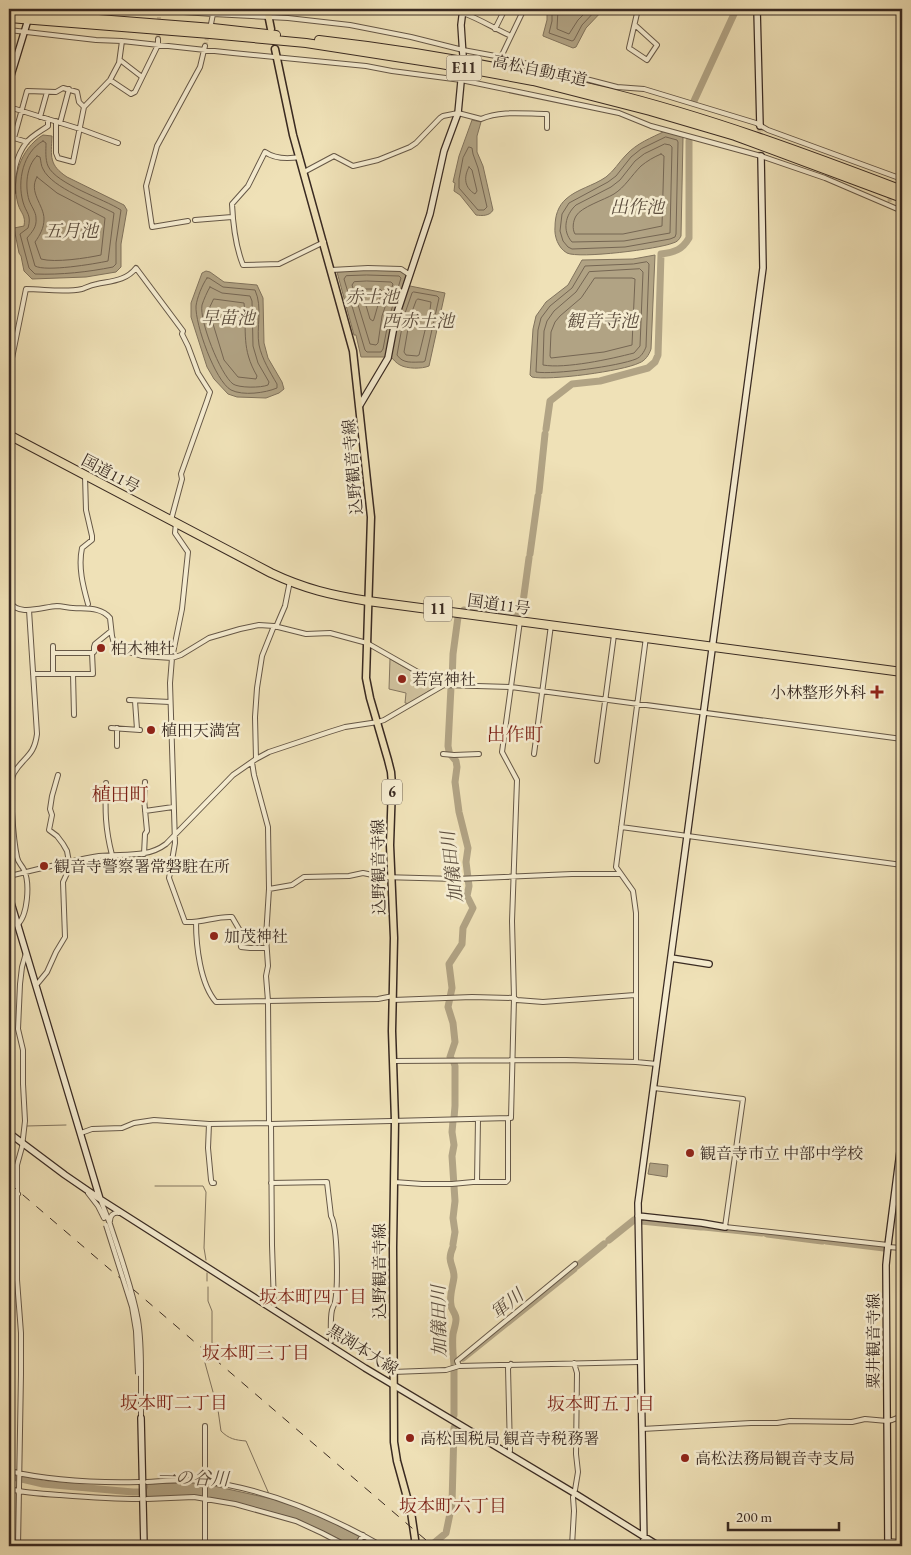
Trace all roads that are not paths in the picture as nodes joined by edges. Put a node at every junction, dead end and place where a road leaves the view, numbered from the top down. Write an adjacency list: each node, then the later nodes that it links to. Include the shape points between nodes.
1 (139, 9): 2 (street)
2 (157, 9): 10 (street); 11 (street)
3 (267, 9): 12 (main road)
4 (505, 9): 18 (street)
5 (524, 9): 21 (street)
6 (638, 9): 16 (street)
7 (757, 9): 47 (street)
8 (463, 11): 18 (street); 27 (street)
9 (9, 12): 56 (highway, 高松自動車道 / E11, via 213,28 383,48 533,74 608,92 729,128)
10 (213, 14): 12 (street); 15 (street)
11 (159, 16)
12 (269, 17): 17 (main road); 27 (street, via 350,25 411,37)
13 (9, 18): 58 (highway, 高松自動車道 / E11, via 306,43 524,80 641,108 735,136)
14 (27, 24): 20 (street)
15 (211, 24)
16 (635, 25): 16 (street, via 629,48 647,60 657,44)
17 (271, 29)
18 (495, 29): 21 (street)
19 (9, 30): 20 (street)
20 (24, 32): 23 (street); 35 (street)
21 (511, 36): 29 (street)
22 (158, 39): 24 (street)
23 (122, 41): 24 (street); 30 (street)
24 (158, 45): 25 (street); 32 (street)
25 (204, 48): 28 (street); 62 (street, via 200,68 157,148 146,186 152,226)
26 (274, 49): 28 (main road, 込野観音寺線 / 6)
27 (463, 53): 29 (street)
28 (276, 57): 34 (street); 53 (main road, 込野観音寺線 / 6)
29 (501, 57): 47 (street, via 617,87 644,89)
30 (120, 60): 32 (street); 33 (street)
31 (462, 72): 34 (street)
32 (142, 77): 33 (street, via 131,94)
33 (110, 80): 40 (street)
34 (461, 80): 39 (street); 43 (street)
35 (9, 82)
36 (69, 89): 37 (street); 40 (street, via 77,92); 46 (street)
37 (47, 92): 42 (street, via 27,91); 44 (street)
38 (573, 97): 39 (street)
39 (573, 102): 52 (street)
40 (84, 107): 49 (street)
41 (9, 108): 42 (street)
42 (21, 111): 44 (street); 50 (street, via 14,138)
43 (458, 113): 48 (street, via 481,119 513,113 547,114); 54 (street, via 440,118 410,148 387,157 353,166 334,156); 65 (street, via 444,151 430,214)
44 (40, 117): 45 (street)
45 (48, 119): 46 (street); 50 (street, via 48,126)
46 (58, 122): 49 (street); 49 (street, via 58,158 73,162)
47 (760, 126): 55 (street)
48 (547, 128)
49 (80, 129): 51 (street)
50 (27, 142): 57 (street, via 15,168)
51 (118, 143)
52 (761, 156): 59 (street); 84 (street, via 762,268)
53 (300, 157): 54 (main road, 込野観音寺線 / 6); 60 (street, via 272,157 265,152 248,186 232,204)
54 (304, 172): 63 (main road, 込野観音寺線 / 6)
55 (902, 180)
56 (902, 190)
57 (13, 192)
58 (902, 198)
59 (902, 210)
60 (232, 217): 61 (street); 63 (street, via 243,265 280,264)
61 (195, 220)
62 (188, 221)
63 (324, 242): 64 (main road, 込野観音寺線 / 6)
64 (331, 270): 65 (street, via 401,269); 67 (main road, 込野観音寺線 / 6, via 351,344)
65 (410, 275): 67 (street, via 396,316 388,358)
66 (9, 373): 70 (street, via 26,289 81,289 118,280 131,275 136,268 183,331 198,373 210,392 181,474)
67 (360, 405): 73 (main road, 込野観音寺線 / 6, via 371,517)
68 (9, 435): 69 (highway, 国道11号 / 11)
69 (85, 475): 70 (highway, 国道11号 / 11); 74 (street, via 86,510 92,540 82,548 81,573)
70 (174, 522): 71 (highway, 国道11号 / 11); 87 (street, via 175,533 188,552 182,609)
71 (290, 581): 73 (highway, 国道11号 / 11, via 325,594); 78 (street, via 285,606)
72 (9, 601): 75 (street, via 15,608)
73 (368, 601): 76 (highway, 国道11号 / 11); 82 (main road, 込野観音寺線 / 6)
74 (88, 604)
75 (29, 610): 79 (street, via 58,606 100,610 110,618); 89 (street)
76 (520, 620): 77 (highway, 国道11号 / 11); 93 (street)
77 (551, 625): 80 (highway, 国道11号 / 11); 94 (street)
78 (275, 626): 82 (street, via 306,634 330,633); 87 (street, via 259,625 209,638); 112 (street, via 262,656 257,688)
79 (111, 631): 86 (street, via 95,644); 87 (street, via 113,645 117,648 142,656)
80 (615, 633): 81 (highway, 国道11号 / 11); 96 (street)
81 (646, 638): 84 (highway, 国道11号 / 11); 99 (street)
82 (367, 643): 92 (street); 104 (main road, 込野観音寺線 / 6, via 368,687)
83 (54, 646): 85 (street)
84 (712, 647): 88 (highway, 国道11号 / 11); 102 (street)
85 (54, 653): 86 (street); 90 (street)
86 (92, 653): 91 (street, via 93,674)
87 (172, 658): 98 (street)
88 (902, 672)
89 (33, 674): 90 (street); 117 (street, via 37,734 35,744 14,773)
90 (53, 674): 91 (street)
91 (73, 674): 103 (street)
92 (444, 685): 93 (street); 104 (street)
93 (511, 687): 94 (street); 130 (street, via 502,752 517,780)
94 (543, 692): 96 (street); 111 (street)
95 (129, 700): 97 (street)
96 (606, 700): 99 (street); 113 (street)
97 (135, 701): 98 (street); 101 (street)
98 (170, 702): 118 (street)
99 (637, 705): 102 (street); 120 (street)
100 (129, 711): 101 (street)
101 (136, 711): 106 (street, via 138,730)
102 (704, 713): 107 (street); 122 (street)
103 (74, 715)
104 (378, 722): 112 (street, via 329,732); 131 (main road, 込野観音寺線 / 6, via 391,772)
105 (111, 728): 106 (street)
106 (118, 728): 108 (street)
107 (902, 739)
108 (117, 746)
109 (443, 754): 110 (street)
110 (479, 754)
111 (534, 754)
112 (254, 760): 121 (street, via 233,775); 132 (street, via 254,775 268,827)
113 (598, 761)
114 (58, 774): 125 (street, via 49,830 63,844)
115 (145, 782): 119 (street)
116 (106, 783): 124 (street, via 105,815)
117 (10, 792): 127 (street, via 17,859)
118 (173, 807): 119 (street); 121 (street)
119 (146, 811): 123 (street)
120 (621, 827): 122 (street); 128 (street, via 616,867)
121 (174, 836): 123 (street, via 161,848); 134 (street, via 171,884 183,919)
122 (688, 836): 126 (street); 138 (street)
123 (144, 854): 124 (street)
124 (112, 855): 125 (street)
125 (69, 862): 127 (street); 140 (street, via 63,882 65,937)
126 (902, 865)
127 (25, 872): 129 (street); 135 (street, via 27,903 22,922)
128 (620, 874): 130 (street); 141 (street, via 633,891 636,913)
129 (9, 876)
130 (514, 876): 131 (street); 143 (street)
131 (392, 878): 132 (street, via 363,874 304,877 292,885); 142 (main road, 込野観音寺線 / 6)
132 (268, 889): 136 (street)
133 (9, 896): 135 (street)
134 (196, 922): 136 (street, via 232,917 239,929 241,947); 144 (street, via 200,959 214,1000)
135 (17, 925): 137 (street)
136 (266, 948): 144 (street)
137 (26, 953): 156 (street); 158 (street, via 18,1014 23,1050 25,1121)
138 (672, 958): 139 (street); 148 (street)
139 (709, 964)
140 (38, 984)
141 (635, 995): 143 (street, via 543,1002); 147 (street)
142 (393, 998): 143 (street); 144 (street); 146 (main road, 込野観音寺線 / 6)
143 (514, 998): 145 (street)
144 (268, 1001): 154 (street)
145 (513, 1060): 146 (street); 147 (street); 150 (street, via 511,1118)
146 (393, 1061): 152 (main road, 込野観音寺線 / 6)
147 (636, 1062): 148 (street)
148 (657, 1064): 149 (street)
149 (654, 1088): 170 (street); 173 (street, via 742,1098)
150 (508, 1118): 151 (street); 160 (street, via 508,1181)
151 (478, 1119): 152 (street); 160 (street)
152 (395, 1121): 154 (street); 159 (main road, 込野観音寺線 / 6)
153 (209, 1124): 154 (street); 156 (street, via 154,1120); 161 (street, via 209,1164)
154 (270, 1124): 162 (street)
155 (9, 1133): 158 (street, 黒渕本大線)
156 (81, 1133): 166 (street)
157 (902, 1136): 174 (street, 粟井観音寺線)
158 (22, 1143): 164 (street, 黒渕本大線); 165 (street, via 17,1165)
159 (394, 1182): 160 (street); 183 (main road, 込野観音寺線 / 6)
160 (477, 1182)
161 (214, 1183)
162 (271, 1183): 177 (street); 178 (street, via 327,1182 336,1250)
163 (9, 1186): 165 (street)
164 (83, 1188): 166 (street, 黒渕本大線); 171 (street)
165 (18, 1194): 193 (street)
166 (100, 1199): 167 (street, 黒渕本大線); 168 (street); 171 (street)
167 (111, 1206): 168 (street, via 105,1205); 169 (street, 黒渕本大線)
168 (104, 1208): 172 (street)
169 (122, 1213): 172 (street, via 110,1216); 185 (street, 黒渕本大線)
170 (638, 1216): 173 (street); 190 (street)
171 (104, 1218): 172 (street)
172 (108, 1224): 184 (street, bridge, via 129,1295); 184 (street, bridge, via 138,1319)
173 (725, 1227): 174 (street)
174 (888, 1246): 175 (street); 188 (street, 粟井観音寺線)
175 (902, 1248)
176 (575, 1264): 182 (street, via 457,1361)
177 (274, 1305)
178 (331, 1341)
179 (639, 1362): 180 (street)
180 (574, 1363): 181 (street); 197 (street, via 578,1472)
181 (511, 1364): 182 (street); 191 (street, via 508,1368)
182 (460, 1366): 183 (street, via 446,1370)
183 (393, 1372): 185 (main road, 込野観音寺線 / 6)
184 (140, 1374): 187 (street)
185 (393, 1384): 203 (street, 黒渕本大線); 212 (main road, 込野観音寺線 / 6, via 395,1453 411,1512)
186 (902, 1416): 188 (street)
187 (141, 1418): 195 (street)
188 (887, 1420): 190 (street, via 790,1421); 205 (street, 粟井観音寺線)
189 (205, 1426): 194 (street)
190 (642, 1429): 203 (street)
191 (510, 1451)
192 (9, 1471): 193 (street)
193 (20, 1474): 195 (street, via 84,1482); 198 (street)
194 (205, 1481): 195 (street); 201 (street); 202 (street, via 281,1499)
195 (143, 1482): 200 (street)
196 (9, 1489): 198 (street)
197 (575, 1490)
198 (19, 1492): 200 (street); 206 (street)
199 (573, 1496): 213 (street)
200 (143, 1499): 201 (street); 207 (street)
201 (205, 1499): 208 (street); 209 (street, via 282,1516)
202 (363, 1535): 210 (street); 211 (street)
203 (645, 1537): 214 (street); 215 (street, 黒渕本大線)
204 (902, 1542): 205 (street)
205 (888, 1544)
206 (18, 1546)
207 (144, 1546)
208 (205, 1546)
209 (347, 1546)
210 (356, 1546)
211 (382, 1546)
212 (416, 1546)
213 (572, 1546)
214 (644, 1546)
215 (660, 1546)

